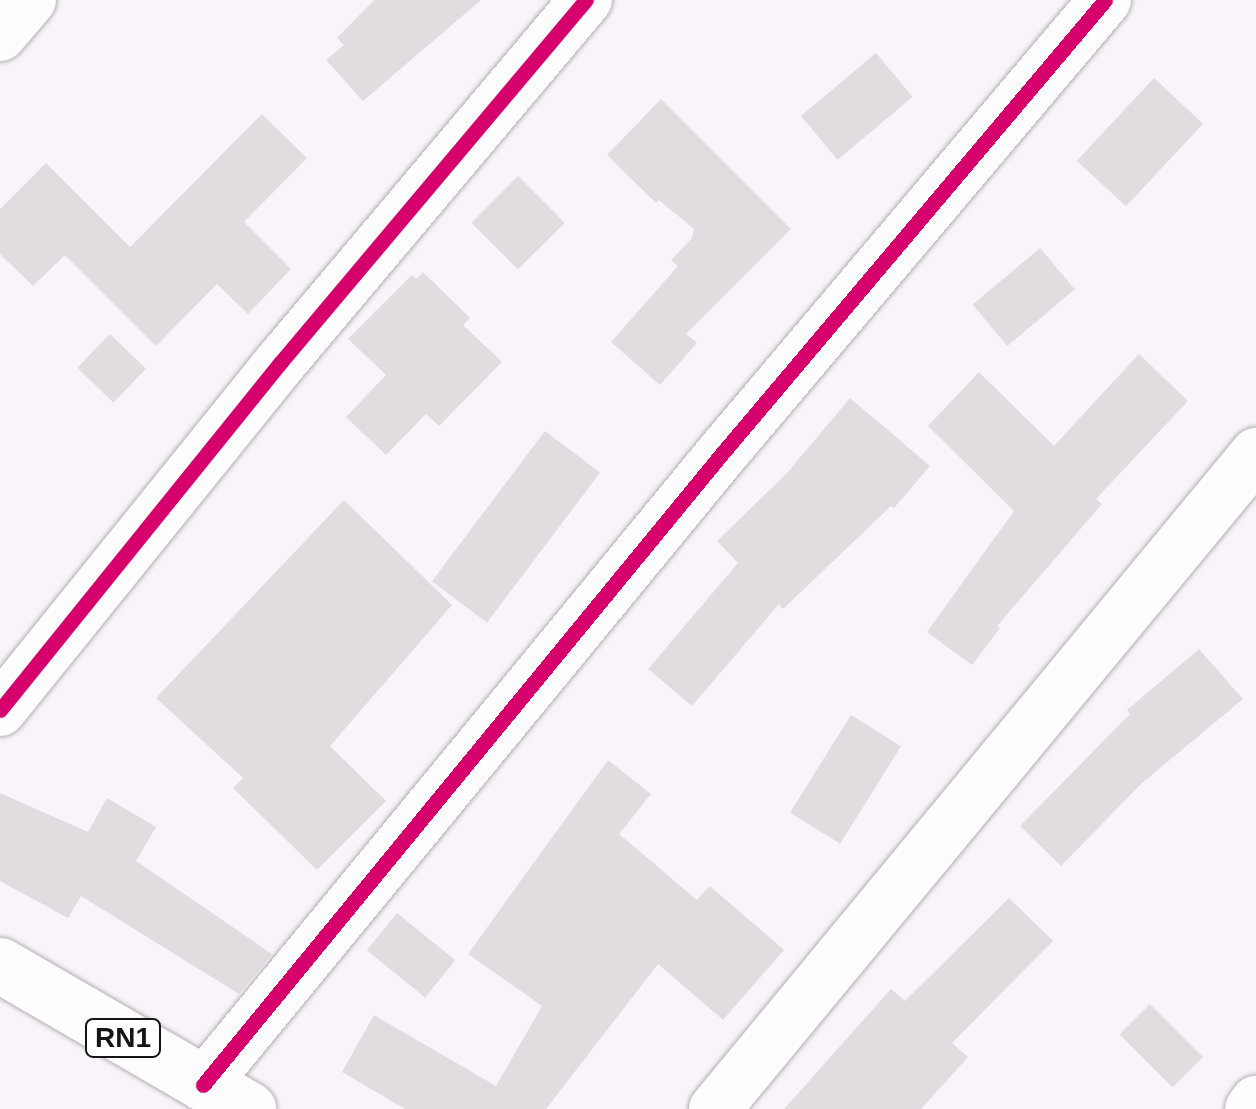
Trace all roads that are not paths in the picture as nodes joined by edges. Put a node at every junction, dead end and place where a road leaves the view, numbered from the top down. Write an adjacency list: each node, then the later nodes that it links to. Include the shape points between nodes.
1 (30, 0): 4 (street)
2 (586, 0): 6 (street)
3 (1105, 0): 8 (street, via 719,457)
4 (0, 36)
5 (1256, 454): 10 (street)
6 (0, 710)
7 (0, 965): 8 (highway, RN1)
8 (225, 1097)
9 (1256, 1102): 11 (street)
10 (715, 1109)
11 (1251, 1109)

